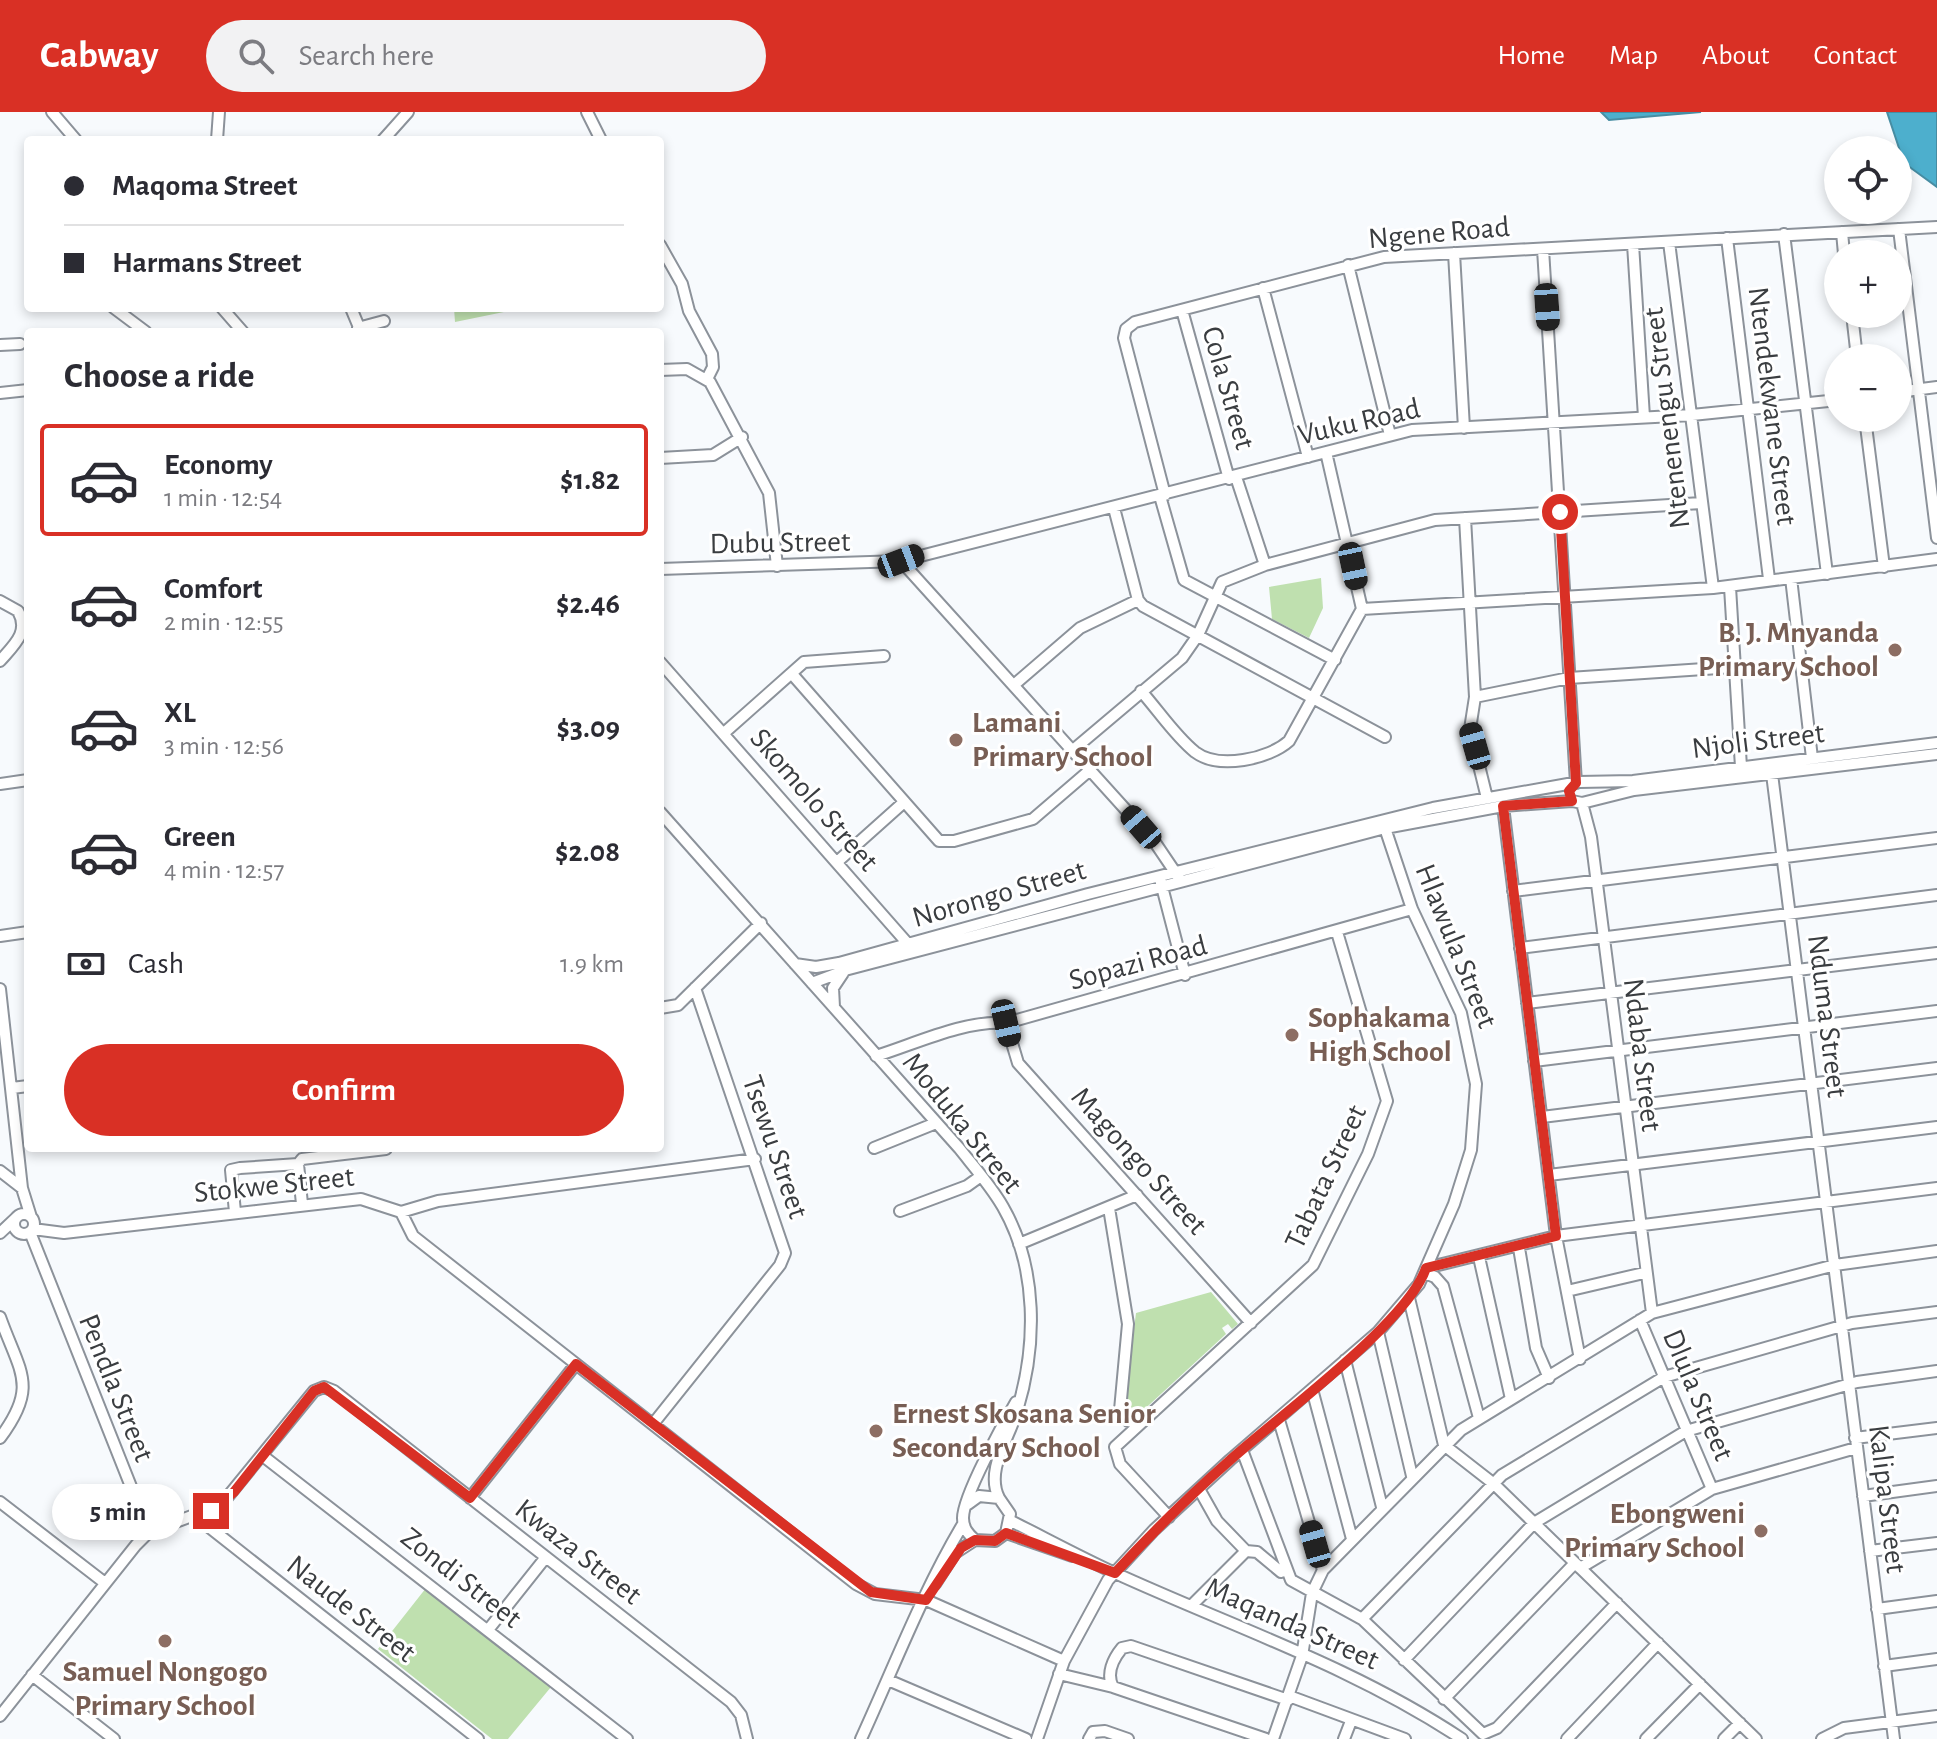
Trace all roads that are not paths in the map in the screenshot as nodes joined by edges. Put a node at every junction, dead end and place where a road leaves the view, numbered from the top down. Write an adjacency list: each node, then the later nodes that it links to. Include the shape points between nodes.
1 (52, 112): 5 (street)
2 (219, 112): 6 (street)
3 (408, 112): 7 (street)
4 (587, 112): 8 (street)
5 (73, 136)
6 (217, 136)
7 (387, 136)
8 (599, 136)
9 (1937, 227): 10 (street, Ngene Road)
10 (1899, 229): 11 (street, Ngene Road); 34 (street)
11 (1842, 232): 12 (street, Ngene Road); 14 (street)
12 (1784, 234): 13 (street, Ngene Road); 39 (street)
13 (1727, 238): 15 (street, Ngene Road); 40 (street, Ntendekwane Street)
14 (1843, 240)
15 (1669, 242): 16 (street, Ngene Road); 41 (street, Ntenenengu Street)
16 (1633, 244): 17 (street, Ngene Road); 42 (street)
17 (1543, 249): 19 (street, Ngene Road); 43 (street)
18 (664, 252): 32 (street, via 712,354)
19 (1454, 253): 20 (street, Ngene Road); 44 (street)
20 (1348, 265): 21 (street, Ngene Road); 46 (street)
21 (1263, 288): 22 (street, Ngene Road); 49 (street)
22 (1182, 310): 51 (street, Cola Street); 52 (street, Ngene Road, via 1130,324 1124,335)
23 (119, 312): 26 (street)
24 (226, 312): 27 (street)
25 (384, 321): 28 (street)
26 (141, 328)
27 (240, 328)
28 (365, 328)
29 (20, 344): 30 (street)
30 (0, 345)
31 (664, 370): 32 (street, via 687,369)
32 (707, 379): 47 (street)
33 (1937, 387): 34 (street)
34 (1918, 389): 36 (street); 57 (street)
35 (24, 390): 37 (street)
36 (1912, 390)
37 (0, 393)
38 (1824, 402): 39 (street, Vuku Road)
39 (1807, 404): 40 (street, Vuku Road); 65 (street)
40 (1750, 410): 41 (street, Vuku Road); 67 (street, Ntendekwane Street)
41 (1692, 415): 42 (street, Vuku Road); 53 (street, Ntenenengu Street)
42 (1644, 417): 43 (street, Vuku Road)
43 (1554, 423): 44 (street, Vuku Road); 55 (street)
44 (1464, 428): 46 (street, Vuku Road)
45 (1867, 432): 63 (street)
46 (1390, 435): 48 (street, Vuku Road)
47 (742, 437): 50 (street, via 713,455); 62 (street, via 769,493)
48 (1326, 452): 49 (street, Vuku Road); 58 (street)
49 (1308, 457): 51 (street, Vuku Road)
50 (664, 458)
51 (1232, 478): 52 (street, Vuku Road); 61 (street, Cola Street)
52 (1163, 496): 54 (street, Vuku Road); 71 (street, Ngene Road, via 1181,576)
53 (1701, 503): 55 (street); 69 (street, Ntenenengu Street)
54 (1114, 508): 60 (street, Vuku Road); 73 (street)
55 (1560, 512): 56 (street); 72 (street)
56 (1465, 518): 58 (street, via 1435,520); 75 (street)
57 (1937, 538)
58 (1348, 544): 61 (street); 76 (street)
59 (1937, 559): 63 (street)
60 (901, 561): 62 (street, Dubu Street); 87 (street)
61 (1265, 565): 71 (street, via 1222,582)
62 (777, 566): 64 (street, Dubu Street)
63 (1884, 567): 65 (street)
64 (664, 569)
65 (1827, 574): 66 (street)
66 (1791, 578): 67 (street); 96 (street)
67 (1769, 579): 68 (street)
68 (1730, 587): 69 (street); 84 (street)
69 (1713, 588): 72 (street)
70 (0, 591): 74 (street)
71 (1214, 594): 79 (street); 81 (street, Ngene Road)
72 (1564, 595): 75 (street); 86 (street)
73 (1138, 600): 79 (street); 87 (street, via 1080,628)
74 (4, 602): 77 (street)
75 (1471, 603): 76 (street); 89 (street)
76 (1362, 609): 81 (street)
77 (23, 613)
78 (24, 631): 82 (street)
79 (1198, 635): 88 (street, via 1179,661); 90 (street)
80 (884, 656): 85 (street, via 804,662)
81 (1335, 660): 90 (street)
82 (0, 661)
83 (664, 667): 91 (street, Skomolo Street)
84 (1734, 667): 86 (street); 97 (street)
85 (792, 674): 91 (street); 105 (street)
86 (1569, 678): 89 (street); 102 (street)
87 (1015, 684): 94 (street)
88 (1141, 691): 90 (street, via 1196,753 1242,761 1274,753 1289,741); 94 (street)
89 (1475, 697): 103 (street, via 1470,729)
90 (1315, 698): 92 (street)
91 (724, 733): 112 (street, Skomolo Street)
92 (1385, 737)
93 (1937, 743): 96 (street, Njoli Street)
94 (1073, 750): 98 (street)
95 (1937, 754): 99 (street, Njoli Street)
96 (1812, 758): 97 (street, Njoli Street)
97 (1741, 767): 102 (street, Njoli Street)
98 (1090, 770): 105 (street, via 1033,819 950,842 933,837); 113 (street)
99 (1772, 774): 104 (street, Njoli Street); 111 (street, Nduma Street)
100 (24, 781): 101 (street)
101 (0, 784)
102 (1578, 784): 103 (street, Njoli Street); 104 (street, via 1569,791); 104 (street, via 1590,792)
103 (1487, 798): 109 (street, Njoli Street)
104 (1581, 801): 106 (street); 114 (street, Ndaba Street)
105 (903, 803): 112 (street)
106 (1503, 806): 108 (street); 116 (street)
107 (664, 816): 120 (street, Moduka Street)
108 (1385, 828): 109 (street); 118 (street, Hlawula Street)
109 (1359, 830): 113 (street, Norongo Street)
110 (1937, 838): 111 (street)
111 (1784, 856): 114 (street); 119 (street, Nduma Street)
112 (837, 862): 125 (street, Skomolo Street)
113 (1178, 876): 115 (street, Norongo Street)
114 (1596, 880): 116 (street); 124 (street, Ndaba Street)
115 (1161, 881): 125 (street, Norongo Street); 129 (street, Norongo Street); 131 (street)
116 (1513, 891): 126 (street)
117 (1937, 895): 119 (street)
118 (1412, 909): 121 (street, Sopazi Road); 181 (street, Hlawula Street, via 1461,1013 1476,1084 1471,1150)
119 (1789, 915): 124 (street); 130 (street, Nduma Street)
120 (761, 923): 128 (street, Moduka Street); 133 (street)
121 (1337, 932): 131 (street, Sopazi Road); 189 (street, Tabata Street, via 1387,1101 1321,1254)
122 (24, 933): 123 (street)
123 (0, 936)
124 (1603, 937): 126 (street); 135 (street, Ndaba Street)
125 (909, 945): 128 (street, Norongo Street, via 822,966)
126 (1520, 948): 136 (street)
127 (1937, 953): 130 (street)
128 (795, 964): 132 (street, Moduka Street)
129 (845, 970): 132 (street, Norongo Street); 138 (street, via 833,988)
130 (1796, 970): 135 (street); 141 (street, Nduma Street)
131 (1185, 975): 140 (street, Sopazi Road)
132 (812, 983): 138 (street, Moduka Street)
133 (695, 988): 137 (street, via 678,1005); 156 (street, Tsewu Street)
134 (0, 989): 148 (street)
135 (1610, 992): 136 (street); 142 (street, Ndaba Street)
136 (1527, 1003): 144 (street)
137 (664, 1007)
138 (834, 1007): 143 (street, Moduka Street)
139 (1937, 1011): 141 (street)
140 (1006, 1023): 143 (street, Sopazi Road, via 941,1035); 164 (street, Magongo Street, via 1018,1063)
141 (1804, 1028): 142 (street); 146 (street, Nduma Street)
142 (1617, 1050): 144 (street); 149 (street, Ndaba Street)
143 (876, 1056): 151 (street, Moduka Street)
144 (1534, 1061): 150 (street)
145 (1937, 1068): 146 (street)
146 (1811, 1083): 149 (street); 153 (street, Nduma Street)
147 (24, 1086): 148 (street)
148 (12, 1088): 163 (street)
149 (1624, 1107): 150 (street); 158 (street, Ndaba Street)
150 (1542, 1117): 160 (street)
151 (936, 1123): 154 (street); 161 (street, Moduka Street)
152 (1937, 1127): 153 (street)
153 (1819, 1142): 158 (street); 165 (street, Nduma Street)
154 (874, 1148)
155 (361, 1152): 157 (street, via 302,1159)
156 (755, 1159): 170 (street, via 438,1201); 205 (street, Tsewu Street, via 785,1246 783,1260)
157 (298, 1164): 166 (street); 169 (street, via 233,1169)
158 (1631, 1164): 160 (street); 172 (street, Ndaba Street)
159 (0, 1171): 163 (street)
160 (1549, 1175): 175 (street)
161 (981, 1176): 168 (street); 176 (street, Moduka Street, via 1003,1207)
162 (1937, 1188): 165 (street)
163 (23, 1190): 171 (street); 173 (street)
164 (1137, 1195): 167 (street); 189 (street, Magongo Street)
165 (1826, 1202): 172 (street); 180 (street, Nduma Street)
166 (302, 1204): 169 (street, Stokwe Street); 170 (street, Stokwe Street, via 372,1200)
167 (1109, 1208): 176 (street); 204 (street, via 1126,1310 1128,1351 1120,1410 1128,1421)
168 (900, 1211)
169 (235, 1212): 173 (street, Stokwe Street, via 64,1233)
170 (401, 1212): 194 (street, via 413,1236)
171 (16, 1218): 173 (street, via 14,1224); 174 (street)
172 (1641, 1226): 175 (street); 182 (street, Ndaba Street)
173 (27, 1229): 174 (street); 229 (street, Pendla Street)
174 (0, 1236)
175 (1556, 1236): 177 (street); 183 (street)
176 (1019, 1244): 200 (street, Moduka Street, via 1031,1315)
177 (1519, 1248): 179 (street); 197 (street, via 1536,1348)
178 (1937, 1251): 180 (street)
179 (1479, 1257): 181 (street); 201 (street)
180 (1835, 1265): 186 (street); 190 (street, Kalipa Street)
181 (1426, 1270): 184 (street, Hlawula Street); 202 (street, via 1443,1286)
182 (1644, 1273): 183 (street); 186 (street, Ndaba Street)
183 (1567, 1291): 192 (street)
184 (1409, 1298): 191 (street, Hlawula Street); 210 (street)
185 (1937, 1312): 190 (street)
186 (1652, 1313): 188 (street)
187 (0, 1317): 208 (street, via 24,1388 21,1409)
188 (1640, 1320): 192 (street); 196 (street, Dlula Street)
189 (1251, 1323): 204 (street, Tabata Street)
190 (1843, 1327): 196 (street); 198 (street, Kalipa Street)
191 (1378, 1332): 193 (street, Hlawula Street); 213 (street)
192 (1580, 1359): 197 (street)
193 (1345, 1360): 199 (street, Hlawula Street); 223 (street)
194 (576, 1364): 205 (street); 219 (street)
195 (1937, 1371): 198 (street)
196 (1664, 1377): 207 (street, Dlula Street); 214 (street)
197 (1549, 1378): 201 (street)
198 (1849, 1384): 207 (street); 209 (street, Kalipa Street)
199 (1312, 1389): 203 (street, Hlawula Street); 231 (street)
200 (1021, 1393): 220 (street, Moduka Street, via 992,1479); 222 (street, Moduka Street)
201 (1511, 1399): 202 (street)
202 (1479, 1418): 210 (street)
203 (1279, 1420): 211 (street, Hlawula Street); 239 (street)
204 (1141, 1423): 225 (street, Tabata Street, via 1119,1440 1114,1451)
205 (653, 1424): 244 (street, via 856,1584 875,1594)
206 (1937, 1428): 209 (street)
207 (1686, 1431): 217 (street, Dlula Street); 227 (street)
208 (0, 1438)
209 (1856, 1443): 217 (street); 218 (street, Kalipa Street)
210 (1444, 1445): 213 (street); 214 (street)
211 (1242, 1450): 216 (street, Hlawula Street); 240 (street)
212 (263, 1456): 219 (street, Kwaza Street, via 314,1391 324,1387); 224 (street, via 221,1505); 250 (street, Zondi Street)
213 (1412, 1476): 223 (street)
214 (1494, 1484): 227 (street); 249 (street)
215 (1937, 1486): 218 (street)
216 (1199, 1489): 225 (street, Hlawula Street); 234 (street, via 1217,1521)
217 (1712, 1489): 238 (street)
218 (1863, 1496): 235 (street, Kalipa Street)
219 (470, 1498): 236 (street, Kwaza Street)
220 (999, 1498): 222 (street, via 979,1496); 226 (street)
221 (0, 1502): 242 (street)
222 (968, 1504): 228 (street)
223 (1382, 1507): 231 (street)
224 (195, 1516): 229 (street); 269 (street, Naude Street)
225 (1169, 1517): 241 (street, Hlawula Street)
226 (1011, 1521): 230 (street); 237 (street, Maqanda Street)
227 (1534, 1523): 238 (street); 254 (street)
228 (963, 1524): 232 (street); 244 (street, via 938,1565)
229 (149, 1532): 242 (street)
230 (1006, 1533): 232 (street, via 995,1541); 237 (street, Maqanda Street)
231 (1352, 1539): 239 (street)
232 (975, 1540): 244 (street, via 955,1553)
233 (1937, 1543): 235 (street)
234 (1246, 1551): 240 (street, via 1257,1552); 247 (street)
235 (1870, 1551): 248 (street, Kalipa Street)
236 (546, 1557): 250 (street); 272 (street, Kwaza Street, via 731,1702)
237 (1096, 1563): 241 (street, Maqanda Street)
238 (1578, 1565): 246 (street); 263 (street)
239 (1323, 1570): 243 (street)
240 (1285, 1571): 243 (street)
241 (1115, 1573): 247 (street, Maqanda Street); 255 (street, Hlawula Street)
242 (105, 1583): 258 (street)
243 (1312, 1593): 249 (street); 252 (street)
244 (926, 1600): 255 (street); 259 (street)
245 (1937, 1601): 248 (street)
246 (1617, 1603): 251 (street); 263 (street, via 1490,1733 1479,1732)
247 (1192, 1605): 252 (street, Maqanda Street)
248 (1877, 1609): 256 (street, Kalipa Street)
249 (1362, 1619): 254 (street)
250 (488, 1630): 271 (street, Zondi Street)
251 (1658, 1643): 260 (street); 283 (street)
252 (1303, 1651): 262 (street); 282 (street, Maqanda Street)
253 (1937, 1659): 256 (street)
254 (1404, 1660): 263 (street)
255 (1064, 1661): 257 (street, Hlawula Street)
256 (1884, 1666): 266 (street, Kalipa Street)
257 (1059, 1674): 261 (street); 275 (street, Hlawula Street)
258 (32, 1675): 264 (street); 270 (street)
259 (888, 1680): 273 (street); 274 (street)
260 (1700, 1684): 268 (street); 284 (street)
261 (1113, 1687): 262 (street, via 1109,1678 1118,1651 1131,1646); 278 (street)
262 (1288, 1698): 267 (street); 279 (street)
263 (1444, 1699)
264 (0, 1716)
265 (1937, 1716): 266 (street)
266 (1891, 1720): 287 (street, via 1844,1728); 288 (street, Kalipa Street)
267 (1351, 1721): 280 (street); 281 (street)
268 (1740, 1723): 285 (street); 286 (street)
269 (470, 1737)
270 (114, 1739)
271 (627, 1739)
272 (747, 1739)
273 (861, 1739)
274 (1026, 1739)
275 (1037, 1739)
276 (1089, 1739): 277 (street, via 1100,1730)
277 (1128, 1739)
278 (1266, 1739)
279 (1273, 1739)
280 (1344, 1739)
281 (1405, 1739)
282 (1462, 1739)
283 (1567, 1739)
284 (1646, 1739)
285 (1724, 1739)
286 (1756, 1739)
287 (1822, 1739)
288 (1894, 1739)

